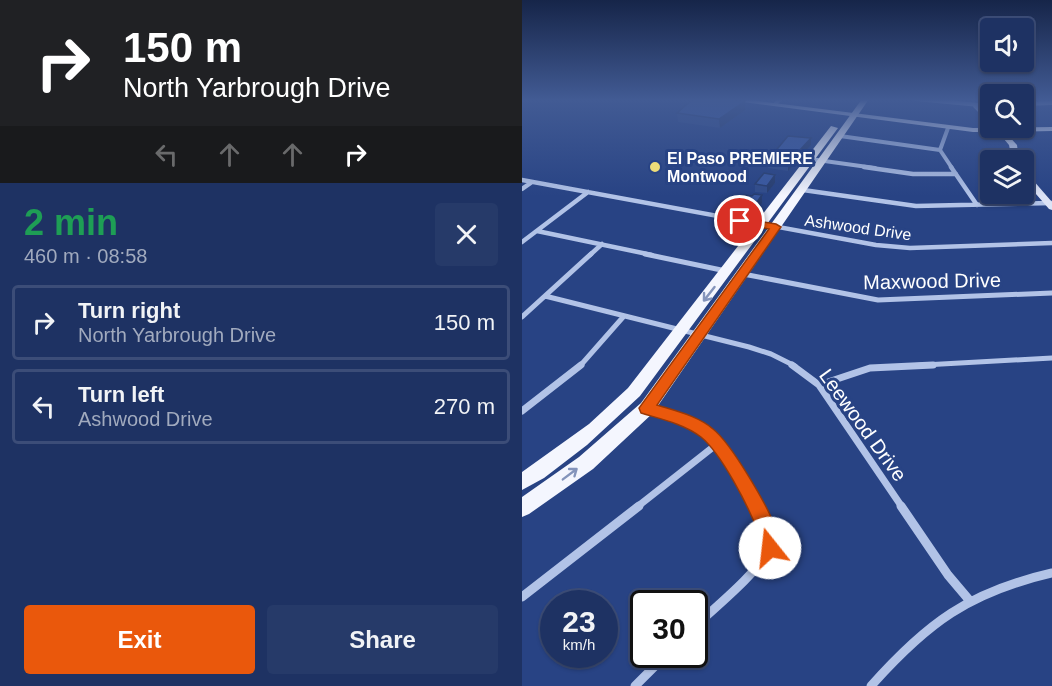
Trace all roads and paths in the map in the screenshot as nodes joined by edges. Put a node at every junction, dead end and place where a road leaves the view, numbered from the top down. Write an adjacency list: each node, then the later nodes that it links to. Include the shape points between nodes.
1 (838, 131): 6 (main road)
2 (842, 131): 4 (main road)
3 (947, 131): 5 (street)
4 (840, 136): 5 (street); 6 (main road)
5 (940, 150): 7 (street)
6 (817, 160): 7 (street, via 913,174); 12 (main road); 16 (main road)
7 (956, 174): 15 (street)
8 (522, 180): 9 (street, Ashwood Drive)
9 (532, 182): 11 (street); 13 (street, Ashwood Drive)
10 (1034, 186): 14 (main road)
11 (522, 189)
12 (803, 190): 15 (street, via 902,205); 16 (main road)
13 (588, 192): 16 (street, Ashwood Drive); 17 (street)
14 (1051, 204): 15 (street)
15 (976, 205)
16 (769, 226): 19 (street, Ashwood Drive, via 902,248); 21 (main road); 22 (main road)
17 (537, 231): 18 (street); 20 (street)
18 (522, 242)
19 (1052, 243)
20 (602, 244): 21 (street); 24 (street)
21 (727, 271): 27 (main road, one-way to 27)
22 (743, 274): 23 (street, Maxwood Drive, via 879,300); 28 (main road)
23 (1052, 293)
24 (545, 296): 25 (street, Leewood Drive); 26 (street)
25 (624, 316): 27 (street, Leewood Drive); 32 (street, via 576,370)
26 (522, 317)
27 (681, 330): 28 (street, Leewood Drive); 34 (main road, via 615,412)
28 (700, 334): 30 (street, Leewood Drive, via 777,356); 31 (main road)
29 (1052, 358): 30 (street, via 870,368)
30 (819, 385): 38 (street, Leewood Drive, via 948,575)
31 (647, 408): 33 (street, via 694,425); 35 (main road, one-way to 31, via 586,462)
32 (522, 411)
33 (717, 444): 37 (street); 39 (street, via 737,472 768,533 770,548)
34 (522, 482)
35 (522, 508)
36 (1052, 573): 38 (street)
37 (522, 597)
38 (970, 601): 42 (street, via 936,625)
39 (708, 613)
40 (653, 668): 41 (street)
41 (635, 686)
42 (871, 686)

